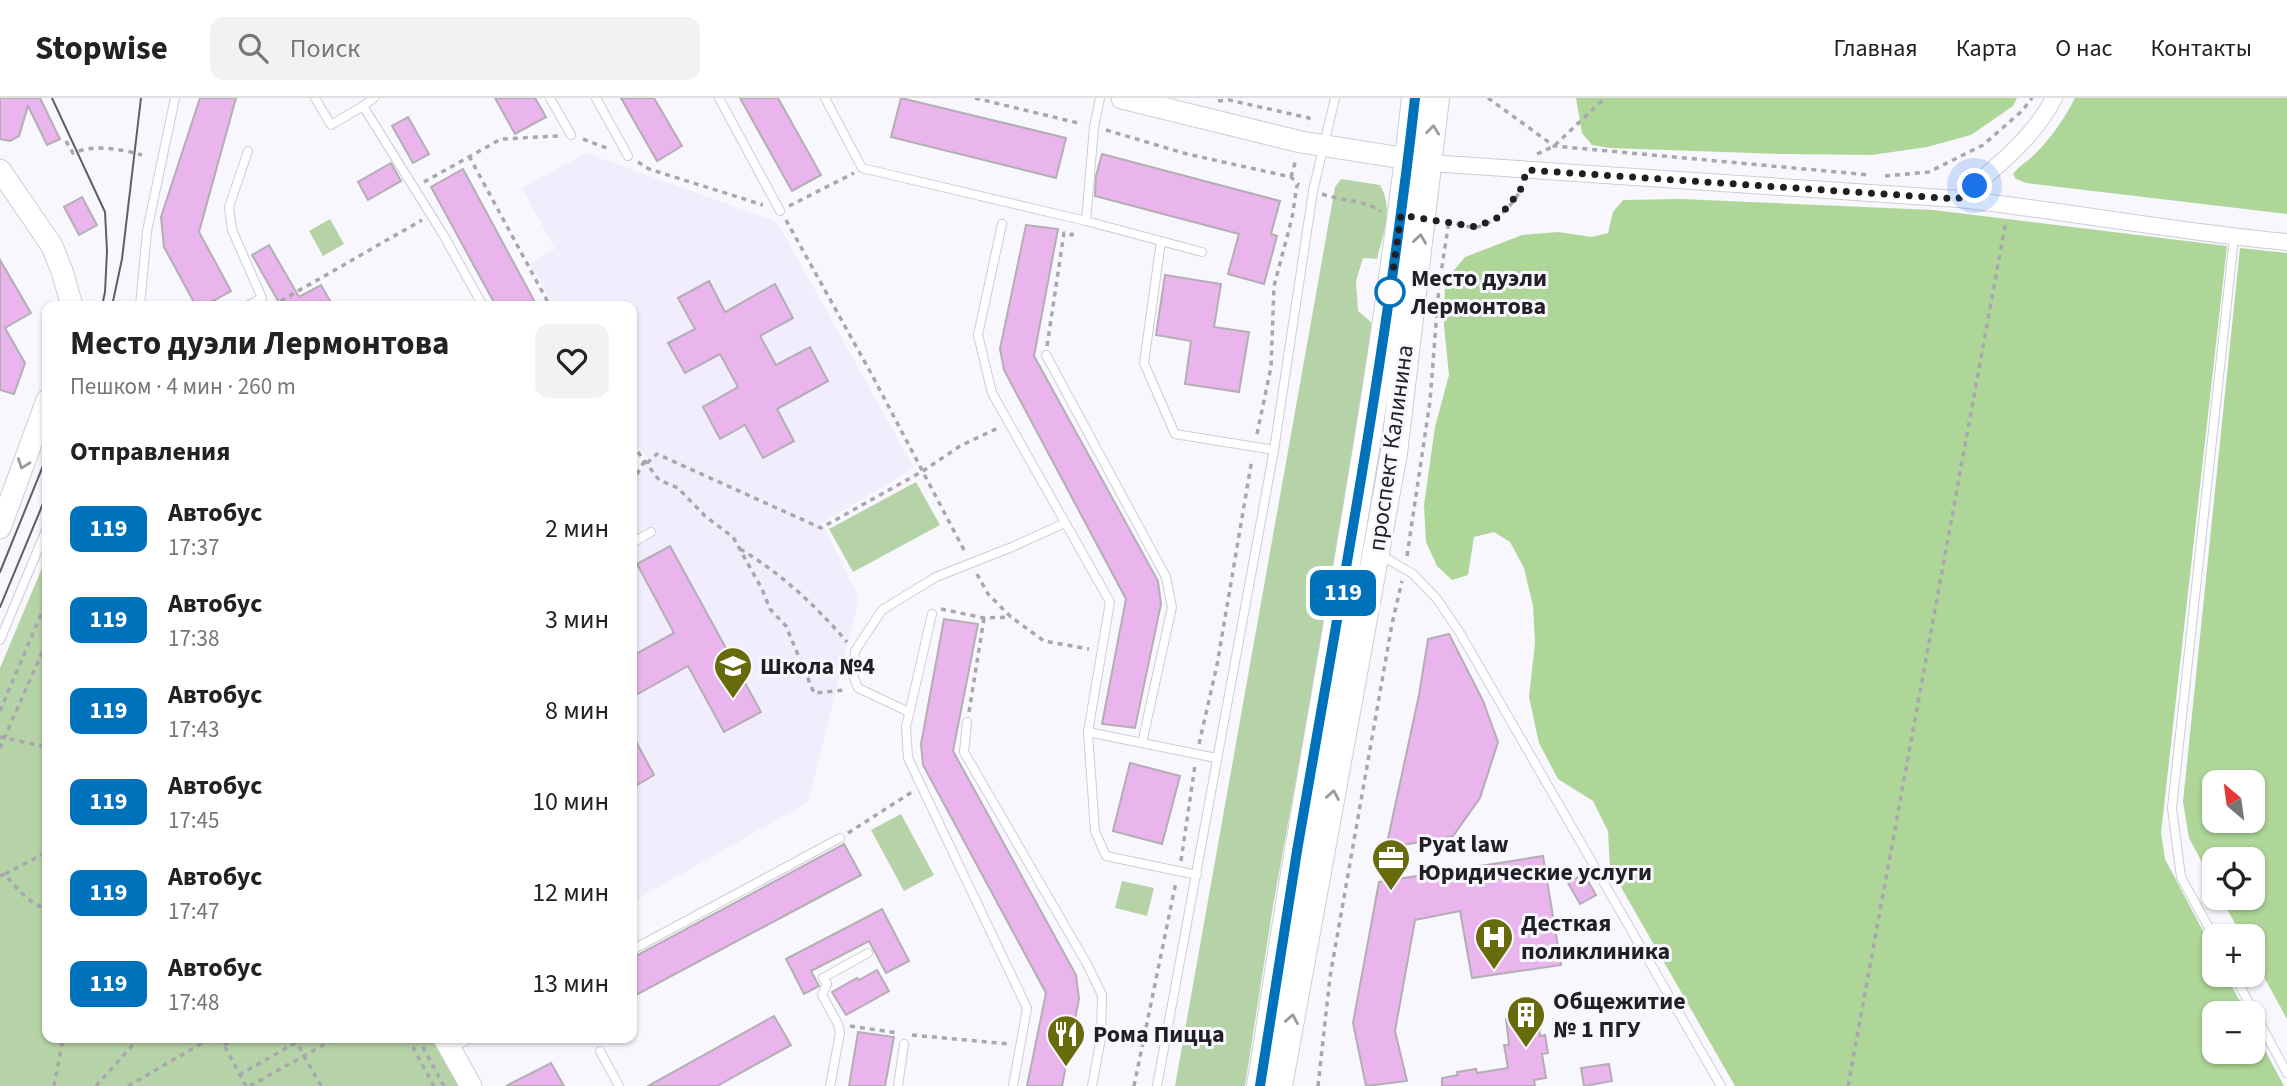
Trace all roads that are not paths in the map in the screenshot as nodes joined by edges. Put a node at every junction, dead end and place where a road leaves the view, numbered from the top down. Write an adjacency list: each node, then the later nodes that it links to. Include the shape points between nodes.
1 (175, 98): 31 (lane, via 147,231)
2 (316, 98): 14 (lane, via 331,125)
3 (374, 98): 14 (lane)
4 (550, 98): 15 (lane)
5 (596, 98): 18 (lane)
6 (719, 98): 22 (lane)
7 (825, 98): 24 (lane, via 862,168)
8 (1100, 98): 24 (lane)
9 (1122, 98): 16 (street)
10 (1335, 98): 16 (lane)
11 (1415, 98): 19 (main road, проспект Калинина)
12 (1436, 98): 19 (main road, проспект Калинина, one-way to 12)
13 (2054, 98): 21 (street, via 2017,147)
14 (363, 106): 33 (lane)
15 (571, 135)
16 (1323, 146): 19 (street); 37 (lane)
17 (248, 151): 32 (lane, via 229,207 232,230 262,298)
18 (628, 156)
19 (1419, 161): 21 (street); 23 (main road, проспект Калинина)
20 (0, 170): 30 (street, via 52,246)
21 (1958, 199): 26 (street)
22 (780, 211)
23 (1424, 218): 36 (main road, проспект Калинина); 38 (main road, проспект Калинина, one-way to 23)
24 (1086, 221): 27 (lane)
25 (1002, 224): 39 (lane, via 978,335 992,393)
26 (2234, 237): 28 (street); 54 (lane, via 2172,807 2181,877)
27 (1161, 241): 29 (lane); 37 (lane, via 1144,363 1175,434)
28 (2287, 242)
29 (1202, 252)
30 (71, 301)
31 (140, 301)
32 (256, 301)
33 (480, 301)
34 (1046, 355): 50 (lane, via 1166,577 1172,607)
35 (42, 414): 40 (street, one-way to 40)
36 (1367, 448): 38 (main road); 69 (main road, проспект Калинина)
37 (1274, 450): 51 (lane)
38 (1394, 453): 44 (main road, проспект Калинина)
39 (1065, 523): 47 (lane, via 936,577 882,610 855,651 853,675 858,688); 49 (lane, via 1110,602)
40 (0, 528)
41 (651, 532): 43 (lane)
42 (42, 540): 46 (lane)
43 (637, 540)
44 (1376, 552): 70 (main road, проспект Калинина, one-way to 44); 71 (lane, via 1413,575 1437,599 1460,633)
45 (932, 614): 47 (lane)
46 (0, 640)
47 (909, 712): 66 (lane, via 908,758 1027,1008)
48 (967, 722): 67 (lane, via 964,752 1102,995 1101,1038)
49 (1088, 732): 50 (lane); 53 (lane, via 1095,831 1106,856)
50 (1142, 743): 51 (lane)
51 (1216, 758): 53 (lane)
52 (840, 838): 55 (lane)
53 (1197, 875): 68 (lane)
54 (2207, 924)
55 (637, 947)
56 (868, 953): 64 (lane, via 823,978 827,984 822,995 840,1033)
57 (2240, 987): 61 (lane)
58 (448, 1043): 62 (street)
59 (905, 1044): 65 (lane)
60 (600, 1051): 63 (lane)
61 (2287, 1073)
62 (471, 1086)
63 (619, 1086)
64 (830, 1086)
65 (898, 1086)
66 (1013, 1086)
67 (1092, 1086)
68 (1157, 1086)
69 (1260, 1086)
70 (1279, 1086)
71 (1721, 1086)

